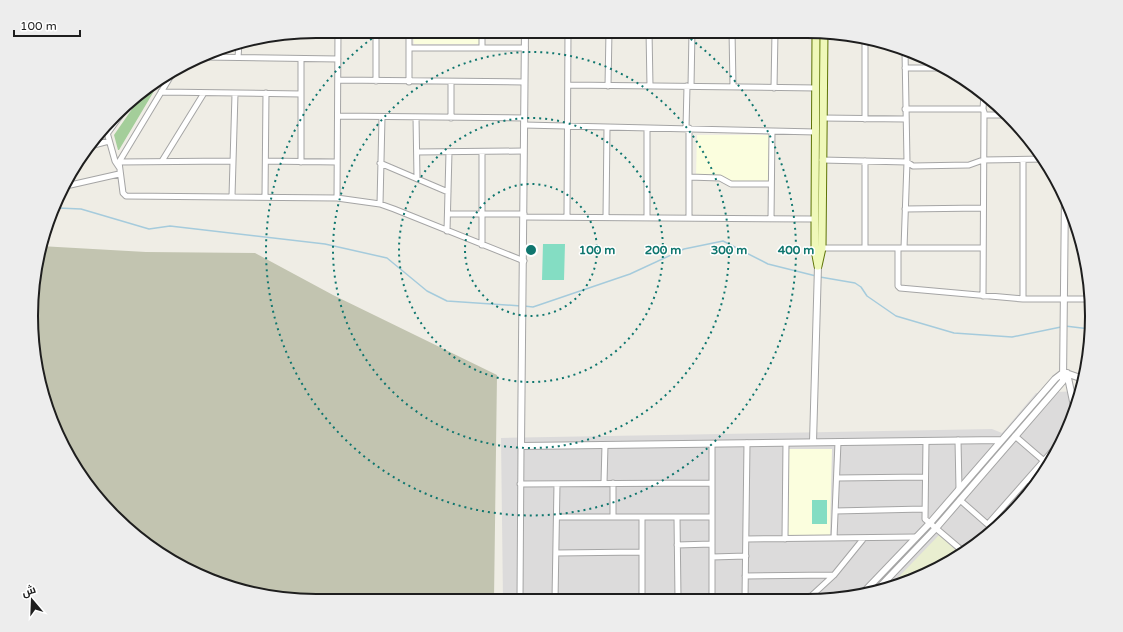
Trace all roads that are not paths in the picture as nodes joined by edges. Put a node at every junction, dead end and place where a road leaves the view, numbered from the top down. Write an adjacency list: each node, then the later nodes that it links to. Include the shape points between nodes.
1 (338, 38): 23 (street)
2 (376, 38): 28 (street)
3 (409, 38): 15 (street)
4 (482, 38): 16 (street)
5 (525, 38): 17 (street)
6 (568, 38): 32 (street)
7 (609, 38): 33 (street)
8 (649, 38): 34 (street)
9 (692, 38): 35 (street)
10 (732, 38): 36 (street)
11 (775, 38): 37 (street)
12 (816, 38): 38 (main road)
13 (824, 39): 53 (main road)
14 (865, 44): 54 (street)
15 (409, 48): 16 (street); 29 (street)
16 (482, 48): 17 (street)
17 (525, 48): 31 (street)
18 (239, 49): 21 (street)
19 (906, 56): 24 (street)
20 (215, 57): 21 (street)
21 (238, 58): 22 (street)
22 (301, 58): 23 (street); 43 (street)
23 (338, 59): 26 (street)
24 (905, 68): 25 (street); 45 (street)
25 (932, 68)
26 (338, 80): 28 (street); 48 (street)
27 (168, 81): 39 (street)
28 (376, 81): 29 (street)
29 (409, 82): 30 (street)
30 (452, 82): 31 (street); 51 (street)
31 (524, 82): 52 (street)
32 (568, 85): 33 (street); 57 (street)
33 (608, 86): 34 (street)
34 (650, 86): 35 (street)
35 (689, 86): 36 (street); 60 (street)
36 (733, 86): 37 (street)
37 (774, 88): 38 (street)
38 (816, 88): 62 (main road)
39 (161, 92): 40 (street); 78 (street)
40 (204, 93): 42 (street); 74 (street)
41 (266, 93): 42 (street); 43 (street); 76 (street)
42 (235, 94): 75 (street)
43 (301, 94): 79 (street)
44 (984, 101): 46 (street)
45 (905, 109): 46 (street); 55 (street)
46 (983, 111): 47 (street, via 986,116); 72 (street)
47 (1000, 115)
48 (338, 116): 49 (street); 80 (street)
49 (382, 117): 50 (street); 82 (street)
50 (416, 117): 51 (street); 66 (street)
51 (451, 118): 52 (street)
52 (524, 118): 56 (street)
53 (823, 118): 54 (street); 62 (main road)
54 (865, 119): 55 (street)
55 (905, 119): 81 (street)
56 (524, 125): 57 (street); 69 (street)
57 (568, 126): 58 (street); 99 (street)
58 (607, 127): 59 (street); 100 (street)
59 (647, 128): 60 (street); 101 (street)
60 (688, 128): 61 (street); 84 (street)
61 (772, 131): 62 (street); 86 (street)
62 (819, 132): 71 (main road); 104 (main road)
63 (107, 133): 64 (street)
64 (109, 141): 65 (street); 83 (street)
65 (98, 144)
66 (417, 152): 67 (street); 85 (street)
67 (449, 152): 68 (street); 88 (street)
68 (482, 152): 69 (street); 97 (street)
69 (524, 152): 98 (street)
70 (1036, 159): 73 (street)
71 (822, 160): 77 (street); 107 (main road)
72 (983, 160): 73 (street); 81 (street, via 969,165 913,166); 93 (street)
73 (1023, 160): 116 (street)
74 (162, 161): 75 (street); 78 (street)
75 (232, 161): 89 (street)
76 (266, 161): 79 (street); 90 (street)
77 (865, 161): 81 (street); 108 (street)
78 (119, 162): 83 (street)
79 (300, 162): 80 (street)
80 (337, 162): 91 (street)
81 (907, 162): 94 (street)
82 (380, 163): 85 (street); 92 (street)
83 (119, 171): 87 (street); 89 (street, via 123,193 126,196)
84 (689, 177): 86 (street, via 720,178 731,184); 102 (street)
85 (417, 178): 88 (street)
86 (771, 184): 103 (street)
87 (71, 185)
88 (448, 192): 96 (street)
89 (232, 196): 90 (street)
90 (265, 196): 91 (street)
91 (337, 198): 92 (street)
92 (380, 204): 105 (street)
93 (983, 208): 94 (street); 110 (street)
94 (905, 209): 109 (street)
95 (1065, 213): 115 (street)
96 (448, 214): 97 (street); 105 (street)
97 (482, 214): 98 (street); 106 (street)
98 (524, 216): 99 (street); 112 (street)
99 (567, 216): 100 (street)
100 (606, 217): 101 (street)
101 (647, 217): 102 (street)
102 (689, 218): 103 (street)
103 (771, 219): 104 (street)
104 (815, 219): 111 (main road)
105 (447, 231): 106 (street)
106 (482, 245): 112 (street)
107 (822, 248): 108 (street); 111 (main road)
108 (865, 248): 109 (street)
109 (901, 248): 110 (street); 114 (street, via 898,286 900,288)
110 (982, 248): 114 (street)
111 (818, 258): 113 (main road)
112 (524, 261): 131 (street)
113 (818, 270): 125 (street)
114 (983, 296): 116 (street)
115 (1065, 298): 116 (street); 117 (street); 118 (street)
116 (1023, 299)
117 (1084, 299)
118 (1066, 373): 119 (street); 120 (street); 121 (street, via 1062,382); 123 (street, via 1055,379)
119 (1078, 377)
120 (1072, 399)
121 (1015, 436): 132 (street); 143 (street)
122 (958, 440): 123 (street); 124 (street); 142 (street)
123 (1001, 440): 142 (street)
124 (926, 441): 126 (street); 133 (street)
125 (813, 442): 126 (street); 128 (street)
126 (838, 442): 134 (street)
127 (747, 443): 128 (street); 129 (street); 157 (street)
128 (786, 443): 158 (street)
129 (712, 444): 130 (street); 139 (street)
130 (605, 445): 131 (street); 137 (street)
131 (521, 446): 140 (street)
132 (1044, 461): 135 (street)
133 (925, 477): 134 (street); 144 (street)
134 (837, 478): 145 (street)
135 (1028, 479): 136 (street); 152 (street)
136 (1031, 481)
137 (604, 483): 138 (street); 141 (street)
138 (613, 483): 139 (street); 147 (street)
139 (712, 483): 150 (street)
140 (520, 484): 141 (street); 170 (street)
141 (557, 484): 146 (street)
142 (959, 489): 151 (street)
143 (960, 500): 152 (street); 153 (street)
144 (924, 509): 145 (street); 151 (street, via 925,519)
145 (836, 511): 154 (street)
146 (557, 517): 147 (street); 163 (street)
147 (613, 517): 148 (street)
148 (642, 517): 149 (street); 162 (street)
149 (677, 517): 150 (street); 160 (street)
150 (712, 517): 159 (street)
151 (930, 523): 153 (street); 156 (street)
152 (988, 524)
153 (936, 528): 161 (street); 168 (street)
154 (834, 538): 155 (street); 158 (street)
155 (864, 538): 156 (street); 166 (street)
156 (916, 538): 169 (street)
157 (746, 539): 158 (street); 164 (street)
158 (785, 539)
159 (712, 544): 160 (street); 165 (street)
160 (677, 545): 173 (street)
161 (959, 548)
162 (642, 552): 163 (street); 172 (street)
163 (556, 553): 171 (street)
164 (746, 556): 165 (street); 167 (street)
165 (712, 557): 174 (street)
166 (834, 575): 167 (street); 176 (street)
167 (745, 576): 175 (street)
168 (883, 584)
169 (868, 587)
170 (520, 594)
171 (555, 594)
172 (642, 594)
173 (678, 594)
174 (712, 594)
175 (745, 594)
176 (814, 594)

